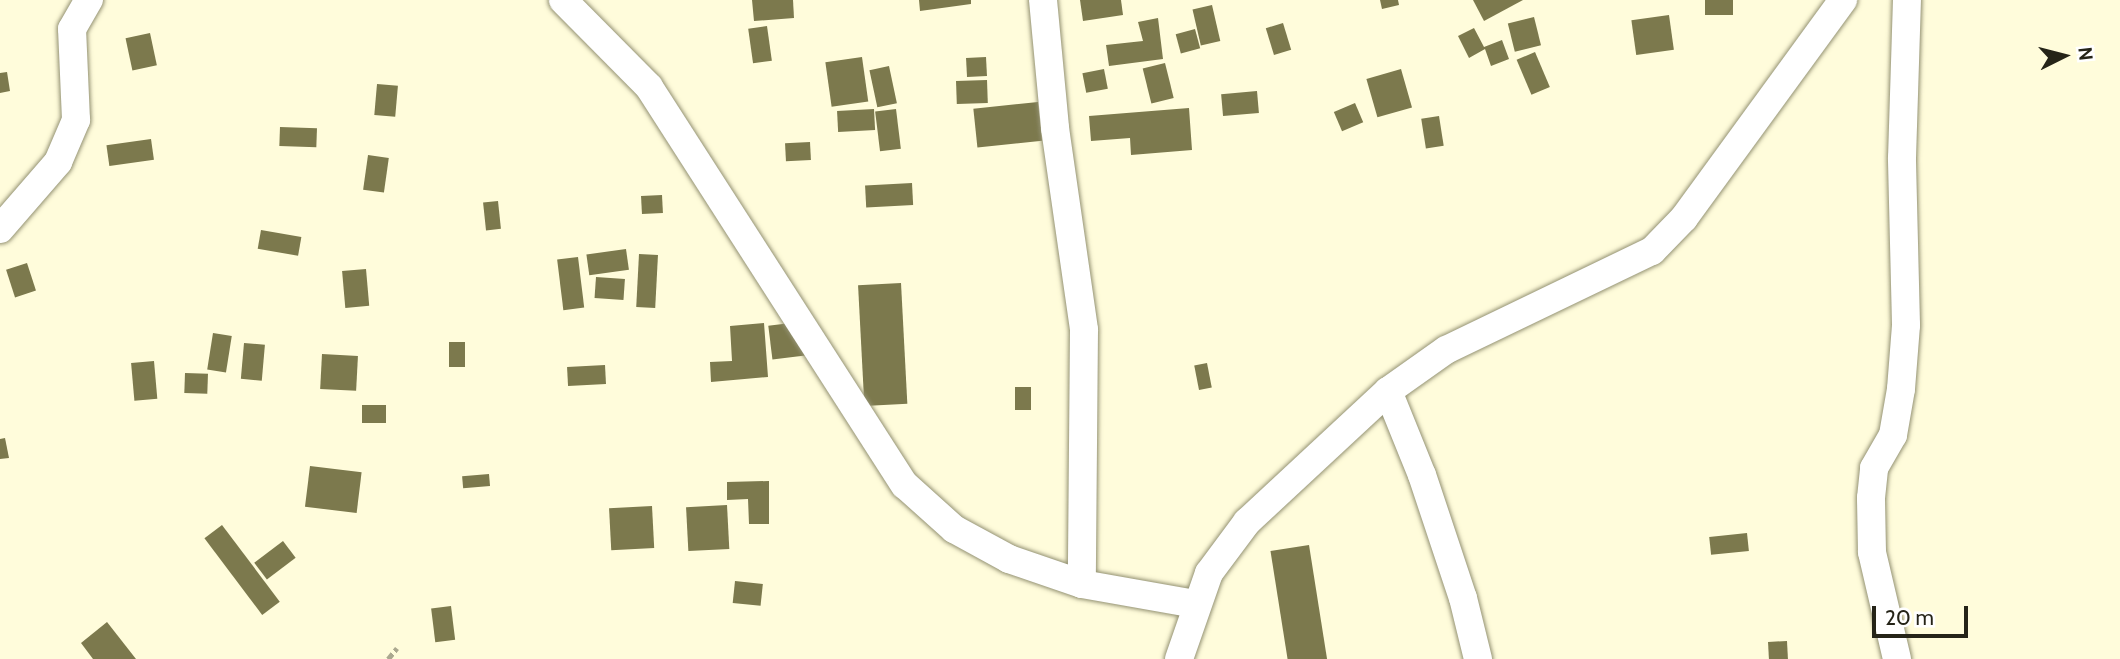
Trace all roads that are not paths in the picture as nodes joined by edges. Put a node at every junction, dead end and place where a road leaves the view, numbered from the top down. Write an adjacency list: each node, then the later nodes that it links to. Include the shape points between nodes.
1 (89, 0): 6 (street, via 72,29 76,120 58,162)
2 (563, 0): 8 (street, via 649,87 905,485 954,530 1009,559)
3 (1043, 0): 8 (street, via 1055,128 1084,330)
4 (1843, 0): 7 (street, via 1684,218 1652,251 1446,350)
5 (1907, 0): 12 (street, via 1902,158 1906,326 1893,435 1874,468 1871,498 1872,551)
6 (0, 229)
7 (1388, 391): 9 (street, via 1247,522 1209,573); 11 (street, via 1426,487)
8 (1082, 584): 9 (street)
9 (1195, 604): 10 (street)
10 (1179, 659)
11 (1478, 659)
12 (1897, 659)

